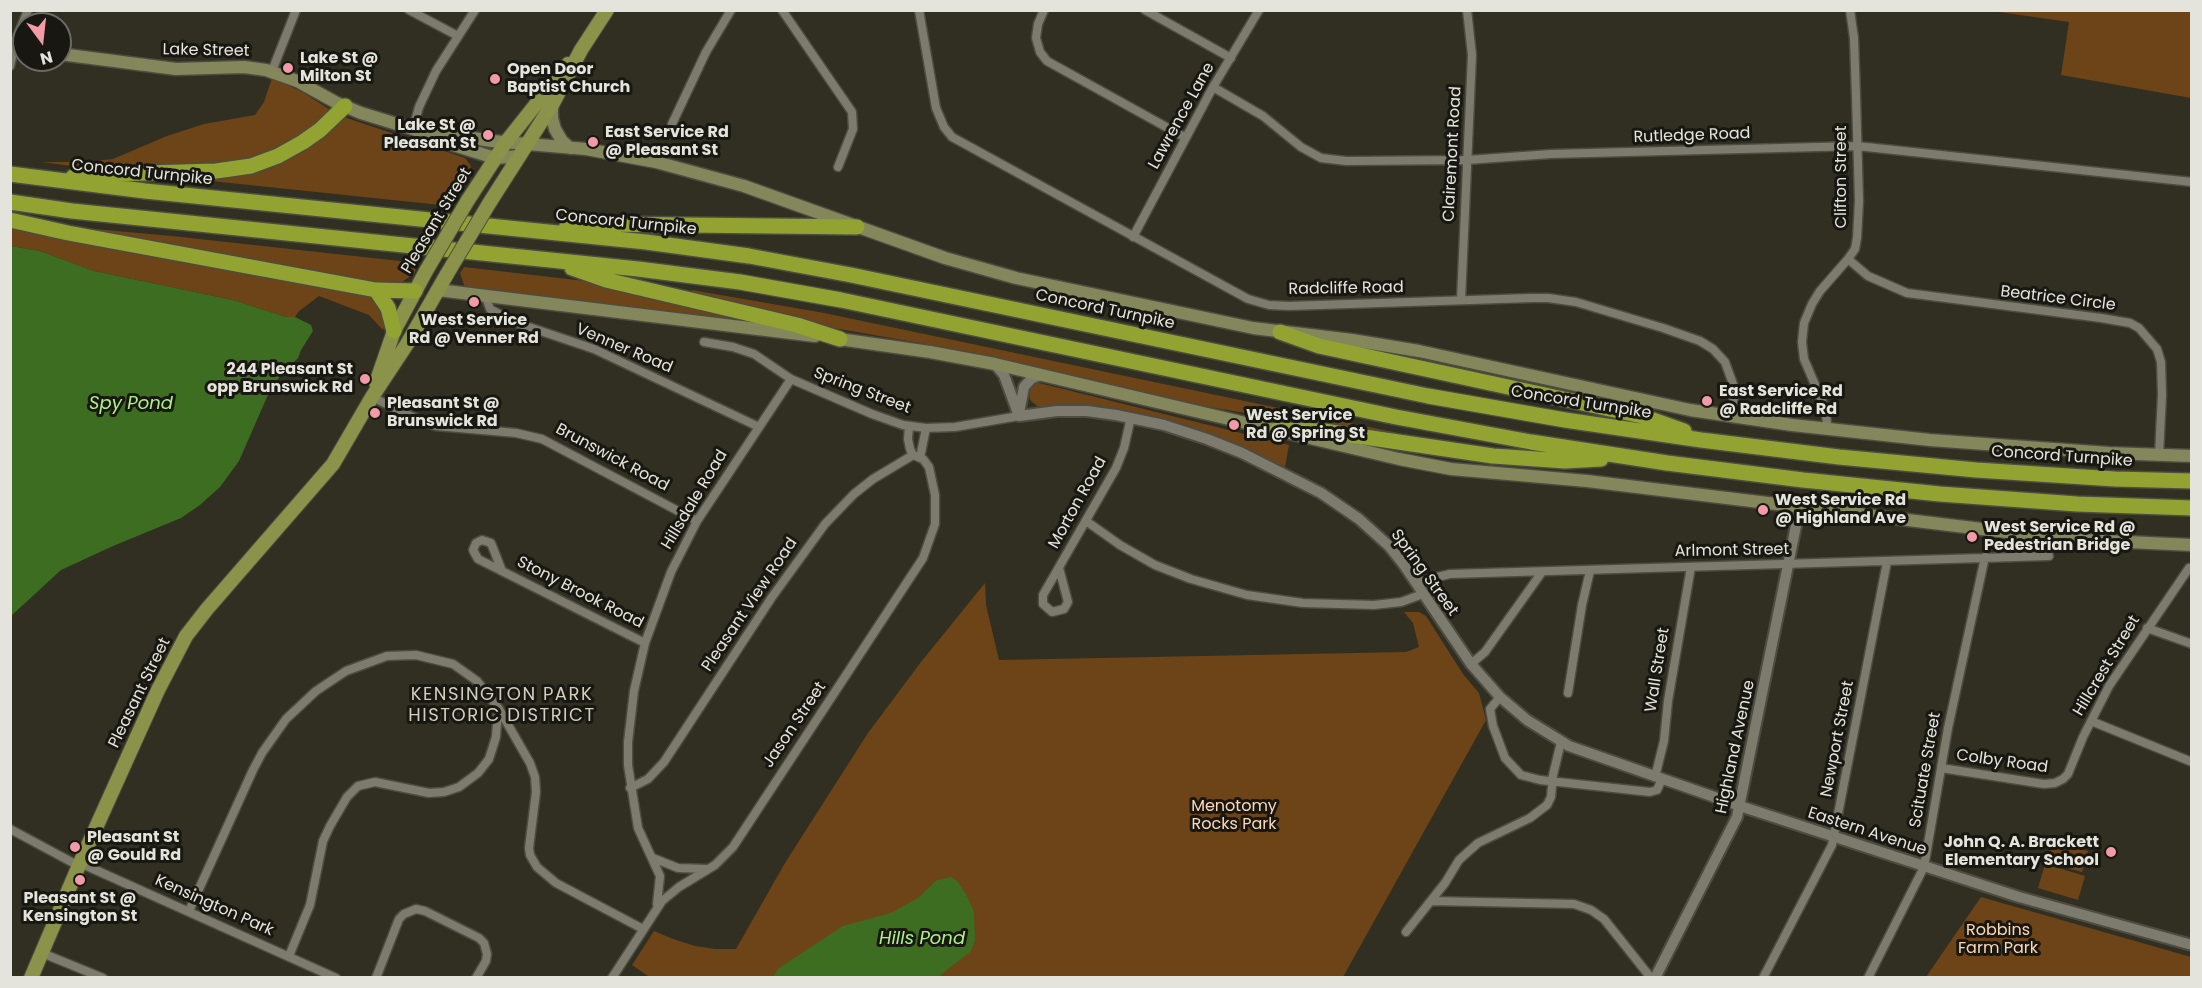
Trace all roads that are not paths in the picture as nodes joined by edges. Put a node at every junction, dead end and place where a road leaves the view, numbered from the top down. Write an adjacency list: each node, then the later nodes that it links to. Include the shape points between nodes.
1 (296, 10): 17 (street)
2 (409, 10): 13 (street)
3 (475, 10): 13 (street)
4 (607, 10): 14 (main road, Pleasant Street)
5 (731, 10): 21 (street)
6 (782, 10): 31 (street, via 852,112 853,129)
7 (919, 10): 39 (street, Radcliffe Road, via 936,108 944,127 956,141)
8 (1044, 10): 23 (street, via 1036,38 1047,61)
9 (1145, 10): 16 (street)
10 (1259, 10): 16 (street, Lawrence Lane)
11 (1467, 10): 30 (street, Clairemont Road, via 1472,55)
12 (1850, 10): 26 (street, Clifton Street)
13 (458, 36): 22 (street, via 424,94)
14 (581, 50): 19 (main road, Pleasant Street); 24 (main road, Pleasant Street)
15 (72, 56): 17 (main road, Lake Street, via 169,69 243,67)
16 (1231, 58): 18 (street, Lawrence Lane)
17 (272, 71): 20 (main road, Lake Street)
18 (1213, 87): 23 (street, Lawrence Lane); 30 (street, Rutledge Road, via 1263,116 1321,158)
19 (552, 105): 25 (main road, Pleasant Street); 27 (main road, via 556,132)
20 (345, 106): 22 (main road, Lake Street); 33 (highway, via 303,142 250,166)
21 (672, 124)
22 (413, 129): 24 (main road, Lake Street); 29 (main road, Lake Street)
23 (1186, 138): 39 (street, Lawrence Lane)
24 (506, 142): 25 (main road, Lake Street); 29 (main road, Pleasant Street)
25 (528, 144): 27 (main road, Concord Turnpike); 28 (main road, Pleasant Street)
26 (1857, 146): 30 (street, Rutledge Road); 34 (street, Rutledge Road); 41 (street, Clifton Street, via 1859,219 1854,249)
27 (570, 148): 37 (main road, Concord Turnpike, via 707,175)
28 (520, 156): 29 (main road); 43 (main road, Pleasant Street, bridge)
29 (495, 158): 44 (main road, Pleasant Street, bridge)
30 (1467, 160): 46 (street, Clairemont Road)
31 (838, 167)
32 (10, 174): 33 (highway, Concord Turnpike)
33 (41, 180): 38 (highway, Concord Turnpike)
34 (2192, 182)
35 (10, 202): 40 (highway)
36 (10, 220): 42 (highway)
37 (857, 227): 38 (highway, via 602,224); 48 (main road, Concord Turnpike, via 1007,276)
38 (539, 232): 63 (highway, Concord Turnpike, via 681,246 783,262 1394,389)
39 (1133, 237): 46 (street, Radcliffe Road, via 1261,304)
40 (547, 259): 49 (highway, via 606,280 797,325); 67 (highway, via 694,275 807,294 1396,417)
41 (1848, 259): 62 (street, Clifton Street, via 1820,291 1803,332 1804,359 1825,408); 64 (street, Beatrice Circle, via 1869,276 1907,293 2101,318 2139,328 2157,349 2161,362)
42 (376, 290): 44 (highway); 47 (highway, via 388,308)
43 (438, 290): 44 (main road); 45 (main road); 54 (main road, Pleasant Street)
44 (415, 291): 47 (main road, Pleasant Street)
45 (486, 295): 49 (main road); 59 (street, Venner Road, via 490,309 513,322 594,349)
46 (1461, 300): 57 (street, Radcliffe Road, via 1566,300 1700,341 1719,355 1731,375 1734,393)
47 (394, 332): 54 (main road, Pleasant Street)
48 (1280, 332): 57 (main road, Concord Turnpike, via 1405,348); 63 (highway, via 1319,346 1642,416)
49 (840, 339): 51 (main road)
50 (704, 342): 53 (street, Spring Street, via 754,354)
51 (995, 364): 52 (main road); 55 (street, via 1004,375)
52 (1040, 375): 55 (street, via 1024,387); 61 (main road)
53 (790, 379): 58 (street, Spring Street); 59 (street, Hillsdale Road)
54 (372, 397): 71 (street, Brunswick Road, via 436,426 542,439); 105 (main road, Pleasant Street, via 326,474 186,636)
55 (1019, 416): 56 (street, Spring Street, via 1072,411); 60 (street, Spring Street, via 968,426)
56 (1131, 417): 72 (street, Morton Road, via 1118,463); 84 (street, Spring Street, via 1216,442 1321,493 1373,530)
57 (1730, 417): 62 (main road, Concord Turnpike)
58 (909, 426): 60 (street, Spring Street); 65 (street, Jason Street, via 908,440)
59 (759, 427): 71 (street, Hillsdale Road)
60 (926, 428): 65 (street)
61 (1277, 430): 67 (highway, via 1324,431 1499,457 1565,461); 69 (main road, via 1450,469)
62 (1828, 430): 64 (main road, Concord Turnpike, via 1997,446)
63 (1712, 441): 68 (highway, Concord Turnpike, via 1976,470)
64 (2159, 455): 66 (main road, Concord Turnpike)
65 (916, 456): 100 (street, Pleasant View Road, via 873,479 825,524 664,762 648,779); 107 (street, Jason Street, via 927,464 936,502 934,530 923,558 733,847)
66 (2192, 456)
67 (1633, 458): 70 (highway, via 1905,491)
68 (2192, 481)
69 (1800, 506): 73 (main road, via 2057,538); 77 (street, Highland Avenue)
70 (2192, 508)
71 (697, 520): 87 (street, Hillsdale Road, via 671,572)
72 (1086, 521): 79 (street, Morton Road); 85 (street, via 1126,550 1162,568 1248,595 1294,602 1374,605)
73 (2192, 545)
74 (2049, 556): 75 (street, Arlmont Street)
75 (1985, 557): 76 (street, Arlmont Street); 96 (street, Scituate Street)
76 (1887, 562): 77 (street, Arlmont Street); 103 (street, Newport Street)
77 (1788, 565): 78 (street, Arlmont Street); 101 (street, Highland Avenue)
78 (1690, 567): 82 (street, Arlmont Street); 97 (street, Wall Street)
79 (1059, 568): 79 (street, Morton Road, via 1043,596 1043,604 1052,612 1060,611 1068,602)
80 (2189, 568): 86 (street, Hillcrest Street)
81 (502, 571): 87 (street, Stony Brook Road)
82 (1590, 571): 83 (street, Arlmont Street); 90 (street)
83 (1542, 572): 84 (street, Arlmont Street, via 1443,575); 89 (street, via 1485,652)
84 (1416, 582): 85 (street, Spring Street)
85 (1423, 594): 89 (street, Spring Street)
86 (2147, 628): 88 (street); 93 (street, Hillcrest Street)
87 (645, 643): 100 (street, Hillsdale Road, via 629,732)
88 (2192, 644)
89 (1471, 664): 91 (street, Spring Street)
90 (1568, 693)
91 (1500, 697): 94 (street, Spring Street); 98 (street, via 1490,712 1506,761 1521,775)
92 (499, 709): 110 (street, via 470,674 430,657 387,656 331,680 286,719 262,753); 111 (street, via 535,777 529,840 533,861 556,883); 115 (street, via 489,759 459,787 429,793 370,782 358,786 347,797 323,841 310,905)
93 (2091, 721): 95 (street); 99 (street, Hillcrest Street, via 2067,776)
94 (1560, 742): 97 (street, Spring Street); 98 (street)
95 (2192, 762)
96 (1941, 768): 99 (street, Colby Road, via 2044,784); 106 (street, Scituate Street)
97 (1659, 778): 98 (street, via 1657,790 1650,792); 101 (street, Spring Street)
98 (1552, 782): 108 (street, via 1550,800 1542,810 1478,843 1459,860)
99 (2058, 782)
100 (630, 788): 104 (street, Hillsdale Road, via 640,833)
101 (1740, 806): 103 (street, Eastern Avenue); 122 (street, Highland Avenue, via 1733,827)
102 (10, 829): 105 (street, Kensington Park)
103 (1834, 837): 106 (street, Eastern Avenue); 123 (street, Newport Street)
104 (652, 857): 107 (street, via 684,869); 109 (street, Hillsdale Road, via 661,880)
105 (79, 864): 110 (street, Kensington Park); 114 (main road, Pleasant Street)
106 (1924, 867): 113 (street, Eastern Avenue); 124 (street, Scituate Street)
107 (711, 868): 109 (street, Jason Street, via 675,890)
108 (1431, 901): 112 (street); 122 (street, via 1575,904 1604,919)
109 (656, 909): 111 (street, Jason Street)
110 (189, 911): 115 (street, Kensington Park)
111 (643, 929): 121 (street, Jason Street)
112 (1406, 932)
113 (2192, 945)
114 (42, 953): 116 (main road, Pleasant Street); 117 (street)
115 (289, 956): 118 (street, Kensington Park)
116 (31, 978)
117 (103, 978)
118 (336, 978)
119 (376, 978): 120 (street, via 399,919 416,909 484,943 486,961)
120 (476, 978)
121 (612, 978)
122 (1653, 978)
123 (1763, 978)
124 (1868, 978)

